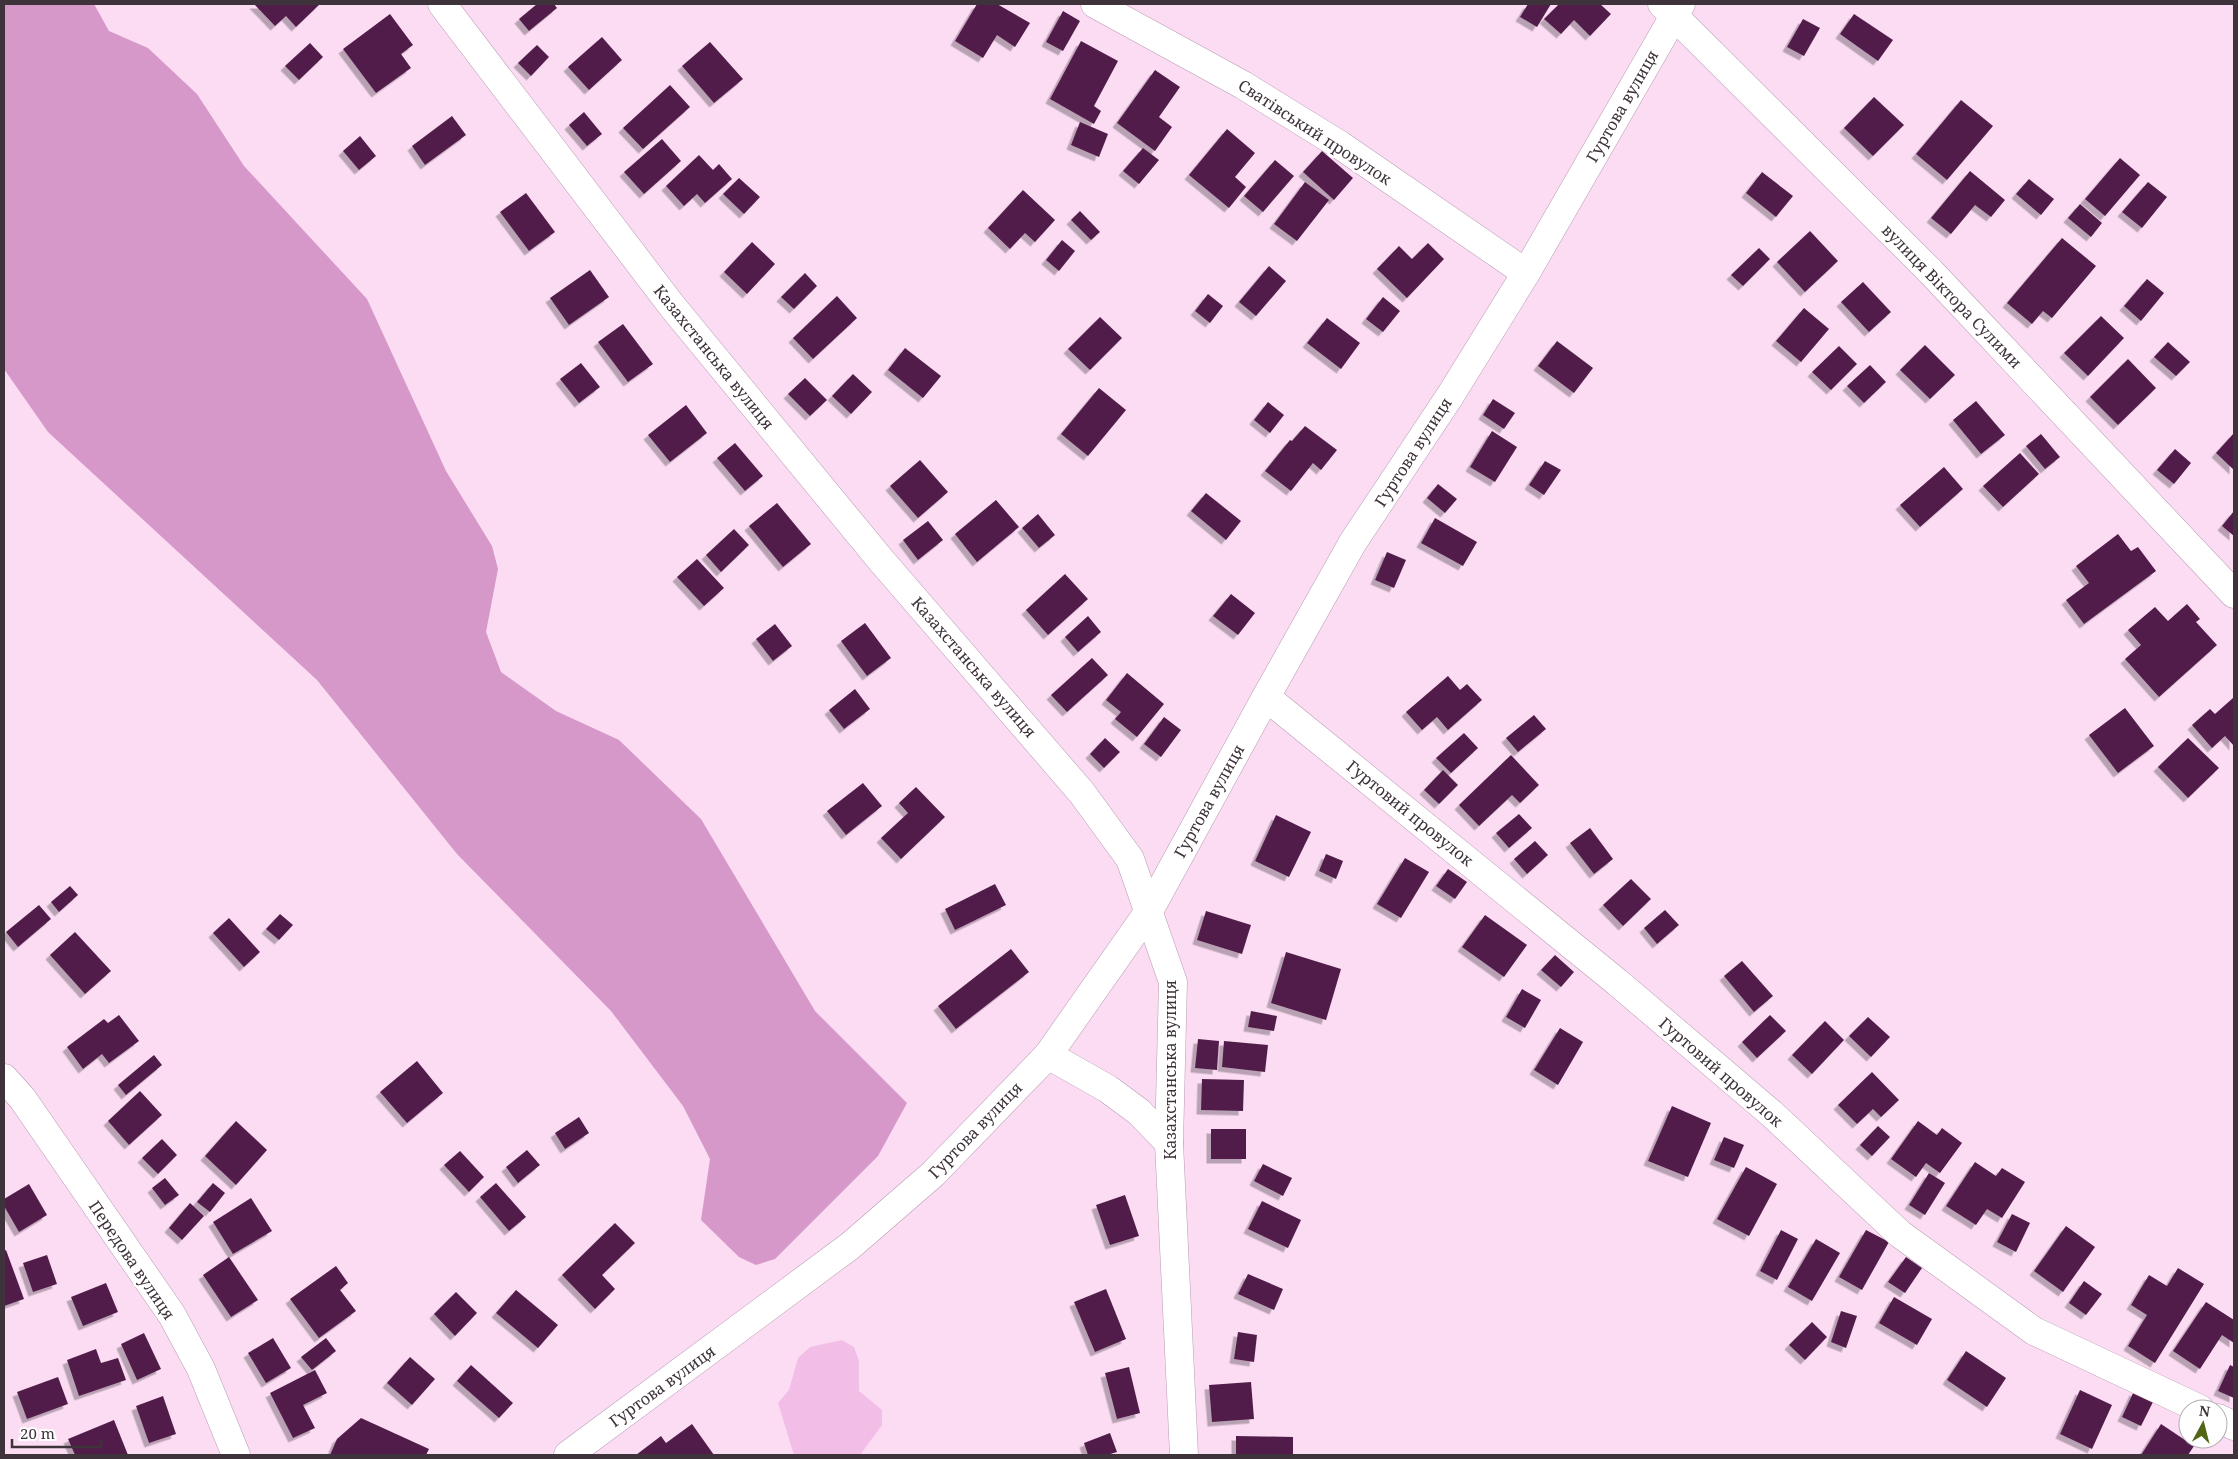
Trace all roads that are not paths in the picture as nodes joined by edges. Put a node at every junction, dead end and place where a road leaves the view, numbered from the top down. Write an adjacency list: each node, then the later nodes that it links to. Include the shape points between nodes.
1 (442, 4): 7 (street, Казахстанська вулиця, via 679,314 880,559 1082,792 1130,859)
2 (1095, 4): 4 (street, Сватівський провулок, via 1259,95 1340,145)
3 (1672, 8): 4 (street, Гуртова вулиця); 5 (street, вулиця Віктора Сулими, via 1931,272)
4 (1526, 273): 6 (street, Гуртова вулиця, via 1450,396 1353,542)
5 (2234, 594)
6 (1266, 697): 7 (street, Гуртова вулиця); 11 (street, Гуртовий провулок, via 1617,982 1772,1114 1900,1234 2034,1331)
7 (1149, 910): 8 (street, Гуртова вулиця); 10 (street, Казахстанська вулиця, via 1173,982)
8 (1048, 1055): 10 (street, via 1108,1089 1139,1112); 13 (street, Гуртова вулиця, via 933,1174 850,1246)
9 (4, 1078): 12 (street, Передова вулиця, via 22,1098 172,1315 201,1369)
10 (1169, 1143): 14 (street, Казахстанська вулиця)
11 (2179, 1399)
12 (236, 1455)
13 (568, 1455)
14 (1184, 1455)

